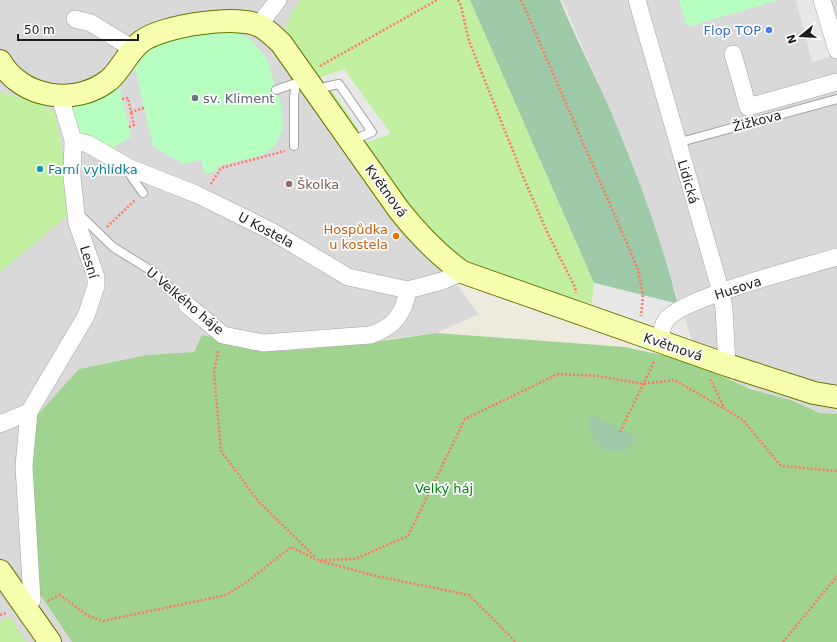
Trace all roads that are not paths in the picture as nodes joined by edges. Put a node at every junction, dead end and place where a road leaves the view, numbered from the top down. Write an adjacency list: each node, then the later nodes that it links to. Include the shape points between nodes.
1 (278, 0): 6 (street)
2 (637, 0): 17 (street, Lidická)
3 (822, 0): 5 (street)
4 (74, 19): 7 (street, via 91,23)
5 (833, 23): 8 (street)
6 (259, 25): 7 (street, Květnová, via 229,20 213,21 152,35); 11 (street, Květnová, via 281,43)
7 (134, 49): 14 (street, Květnová, via 109,80 77,95)
8 (837, 50)
9 (733, 54): 12 (street, Žižkova, via 748,107)
10 (0, 61): 14 (street, Květnová, via 19,83 39,92)
11 (305, 82): 13 (lane); 18 (lane, via 294,97); 23 (street, Květnová, via 420,236 442,258)
12 (837, 82)
13 (276, 90)
14 (60, 97): 16 (street, Lesní)
15 (837, 99): 17 (lane, Žižkova)
16 (74, 140): 19 (street, U Kostela, via 88,144); 21 (street, Lesní, via 72,177)
17 (677, 143): 25 (street, Lidická)
18 (294, 146)
19 (130, 168): 20 (lane, via 131,176); 24 (street, U Kostela, via 196,194 271,231 348,277)
20 (143, 193)
21 (76, 211): 26 (lane, U Velkého háje, via 113,247 155,273); 30 (street, Lesní, via 77,223 96,277 96,286 86,316)
22 (837, 257): 25 (street, Husova)
23 (462, 272): 24 (street, U Kostela, via 442,281); 27 (street, Květnová)
24 (408, 290): 26 (street, U Velkého háje, via 406,302 390,326 381,332 263,343 223,335)
25 (721, 292): 27 (street, Husova, via 676,311); 28 (street, Lidická)
26 (186, 305)
27 (649, 339): 28 (street, Květnová)
28 (727, 365): 29 (street, Květnová, via 814,392)
29 (837, 396)
30 (29, 412): 31 (street); 33 (street, Lesní, via 24,466)
31 (0, 424)
32 (0, 571): 33 (street)
33 (28, 603): 34 (street)
34 (50, 642)

